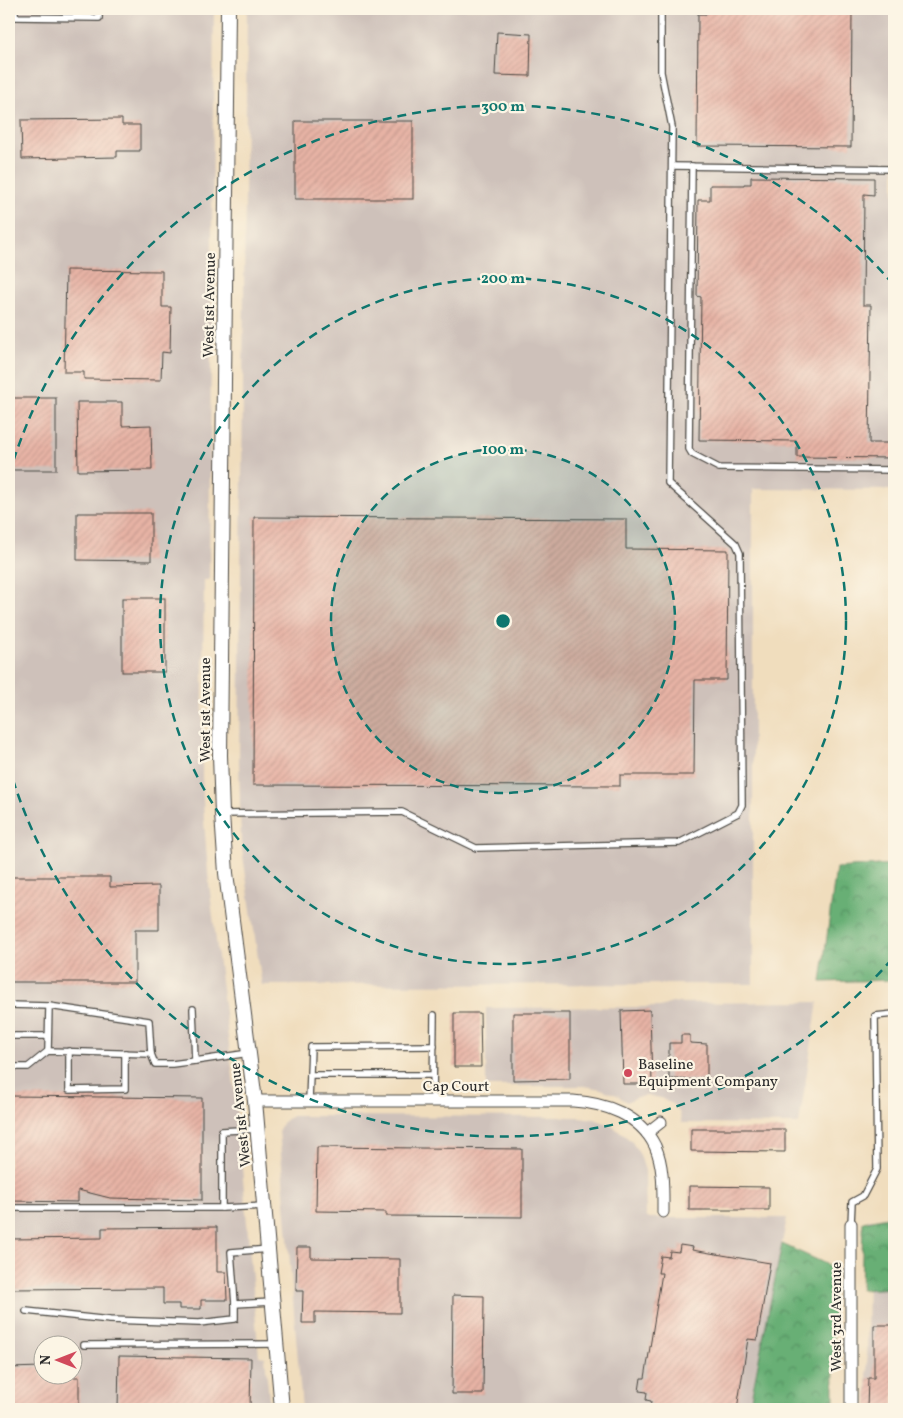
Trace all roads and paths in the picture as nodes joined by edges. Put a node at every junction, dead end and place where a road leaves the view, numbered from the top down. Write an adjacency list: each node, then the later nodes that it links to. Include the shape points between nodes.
1 (15, 9): 2 (lane, via 15,18 99,18)
2 (99, 9)
3 (228, 9): 9 (street, West 1st Avenue)
4 (661, 9): 5 (lane, via 660,72 672,127)
5 (672, 166): 6 (lane); 9 (lane, via 668,483 736,544 740,553 742,805 738,813 679,844 476,848 402,812)
6 (692, 166): 7 (lane); 8 (lane, via 689,448 692,454 719,468)
7 (894, 169)
8 (894, 470)
9 (222, 814): 21 (street, West 1st Avenue, via 226,873)
10 (9, 1005): 11 (lane)
11 (49, 1006): 16 (lane); 22 (lane, via 150,1022)
12 (193, 1008): 23 (lane)
13 (894, 1014): 37 (lane, via 875,1016 877,1169 863,1196 852,1202)
14 (434, 1015): 17 (lane)
15 (9, 1036): 16 (lane)
16 (48, 1036): 18 (lane)
17 (434, 1046): 25 (lane, via 311,1047); 26 (lane)
18 (48, 1051): 19 (lane); 24 (lane, via 28,1067)
19 (69, 1051): 20 (lane); 20 (lane, via 69,1090 125,1089)
20 (125, 1053): 22 (lane)
21 (249, 1053): 23 (lane); 27 (street, West 1st Avenue)
22 (151, 1054): 23 (lane, via 155,1064)
23 (195, 1061)
24 (9, 1067)
25 (310, 1075): 26 (lane); 28 (lane)
26 (433, 1075): 29 (lane)
27 (255, 1101): 28 (street, Cap Court); 31 (street, West 1st Avenue)
28 (309, 1101): 29 (street, Cap Court)
29 (433, 1101): 32 (street, Cap Court, via 584,1102 620,1113)
30 (662, 1122): 32 (street)
31 (258, 1129): 33 (street, West 1st Avenue); 35 (lane, via 222,1131)
32 (647, 1133): 36 (street, Cap Court, via 656,1148 660,1167)
33 (265, 1206): 35 (lane); 38 (street, West 1st Avenue)
34 (9, 1208): 35 (lane)
35 (222, 1208)
36 (663, 1212)
37 (851, 1224): 45 (street, West 3rd Avenue)
38 (269, 1249): 39 (street, West 1st Avenue); 40 (lane, via 231,1252)
39 (273, 1302): 40 (lane); 42 (street, West 1st Avenue)
40 (235, 1304): 41 (lane, via 235,1319 199,1323 110,1320)
41 (26, 1311)
42 (277, 1344): 43 (lane); 44 (street, West 1st Avenue)
43 (84, 1345)
44 (282, 1409)
45 (851, 1409)

